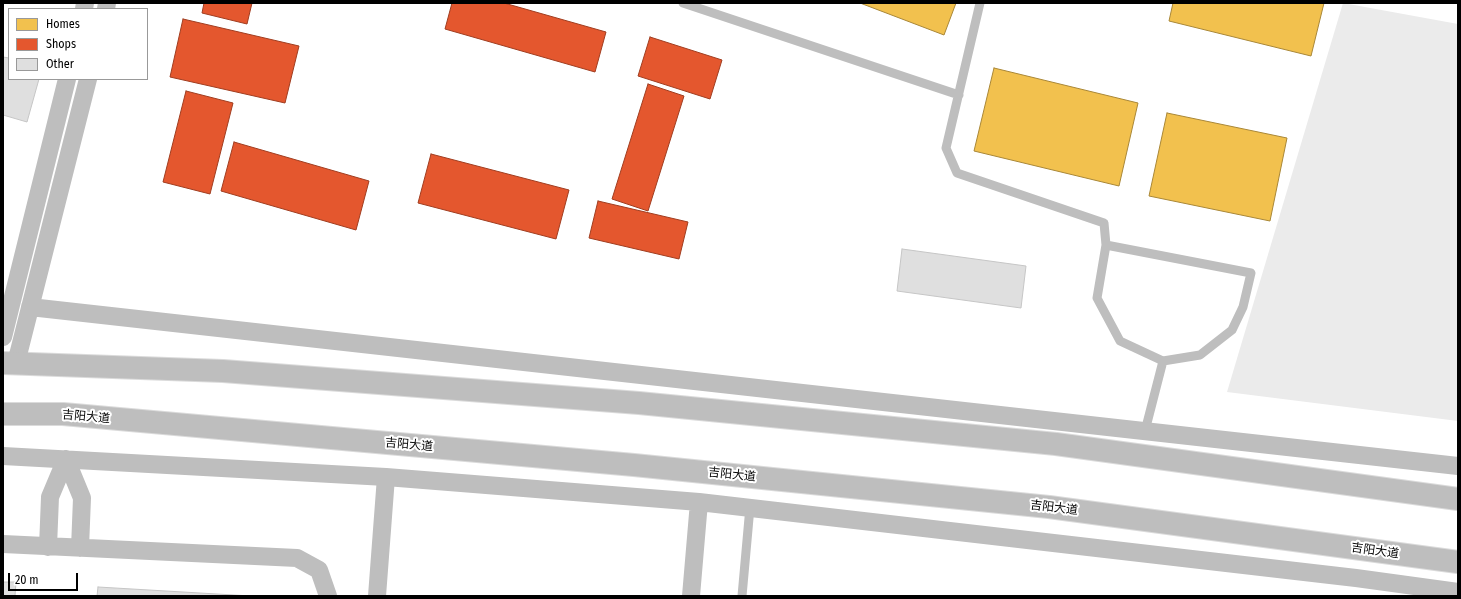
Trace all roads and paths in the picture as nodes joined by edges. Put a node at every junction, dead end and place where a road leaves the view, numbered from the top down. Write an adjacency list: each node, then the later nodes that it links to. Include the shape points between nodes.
1 (683, 3): 5 (lane)
2 (980, 3): 5 (lane)
3 (67, 80): 8 (street)
4 (88, 80): 7 (street)
5 (959, 95): 6 (lane, via 946,148 957,173 1104,223)
6 (1106, 245): 9 (lane, via 1097,298 1120,341); 9 (lane, via 1252,273 1243,307 1232,330 1200,355)
7 (30, 307): 10 (street); 12 (street)
8 (3, 337)
9 (1163, 361): 12 (lane)
10 (9, 363): 17 (highway, via 223,371 639,403 1056,444)
11 (3, 414): 23 (highway, 吉阳大道, via 79,416 634,465 1050,506)
12 (1145, 431): 15 (street)
13 (3, 456): 14 (street)
14 (66, 459): 16 (street); 21 (street, via 50,497); 22 (street, via 82,498)
15 (1458, 466)
16 (386, 477): 18 (street); 26 (street)
17 (1458, 499)
18 (700, 502): 19 (street); 27 (street)
19 (750, 507): 24 (street); 28 (lane)
20 (3, 544): 21 (street)
21 (48, 547): 22 (street)
22 (80, 548): 25 (street, via 297,558 319,570)
23 (1458, 562)
24 (1458, 592)
25 (328, 596)
26 (377, 596)
27 (692, 596)
28 (742, 596)

